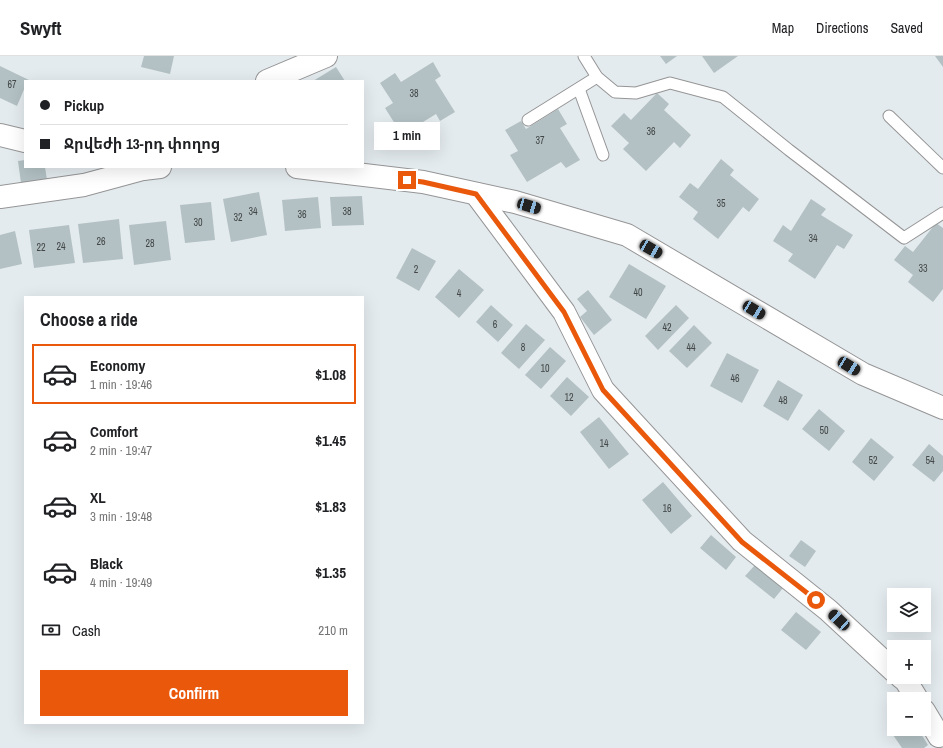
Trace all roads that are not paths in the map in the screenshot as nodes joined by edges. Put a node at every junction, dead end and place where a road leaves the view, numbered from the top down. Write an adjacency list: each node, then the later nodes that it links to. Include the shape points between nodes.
1 (326, 56): 4 (street)
2 (584, 56): 3 (lane)
3 (597, 77): 5 (lane); 16 (lane, via 615,92 636,93 670,83 723,97 904,238)
4 (269, 80)
5 (579, 89): 7 (lane); 10 (lane)
6 (889, 116): 13 (lane)
7 (528, 120)
8 (0, 135): 9 (street)
9 (24, 141)
10 (603, 155)
11 (145, 168): 15 (street, via 84,185)
12 (305, 168): 14 (street, via 423,182)
13 (943, 168)
14 (476, 194): 17 (street, via 515,202 627,235 863,374); 18 (street, via 564,312 603,390 742,542 828,610)
15 (0, 197)
16 (943, 213)
17 (943, 408)
18 (887, 664)
19 (931, 723): 20 (street)
20 (939, 736)

